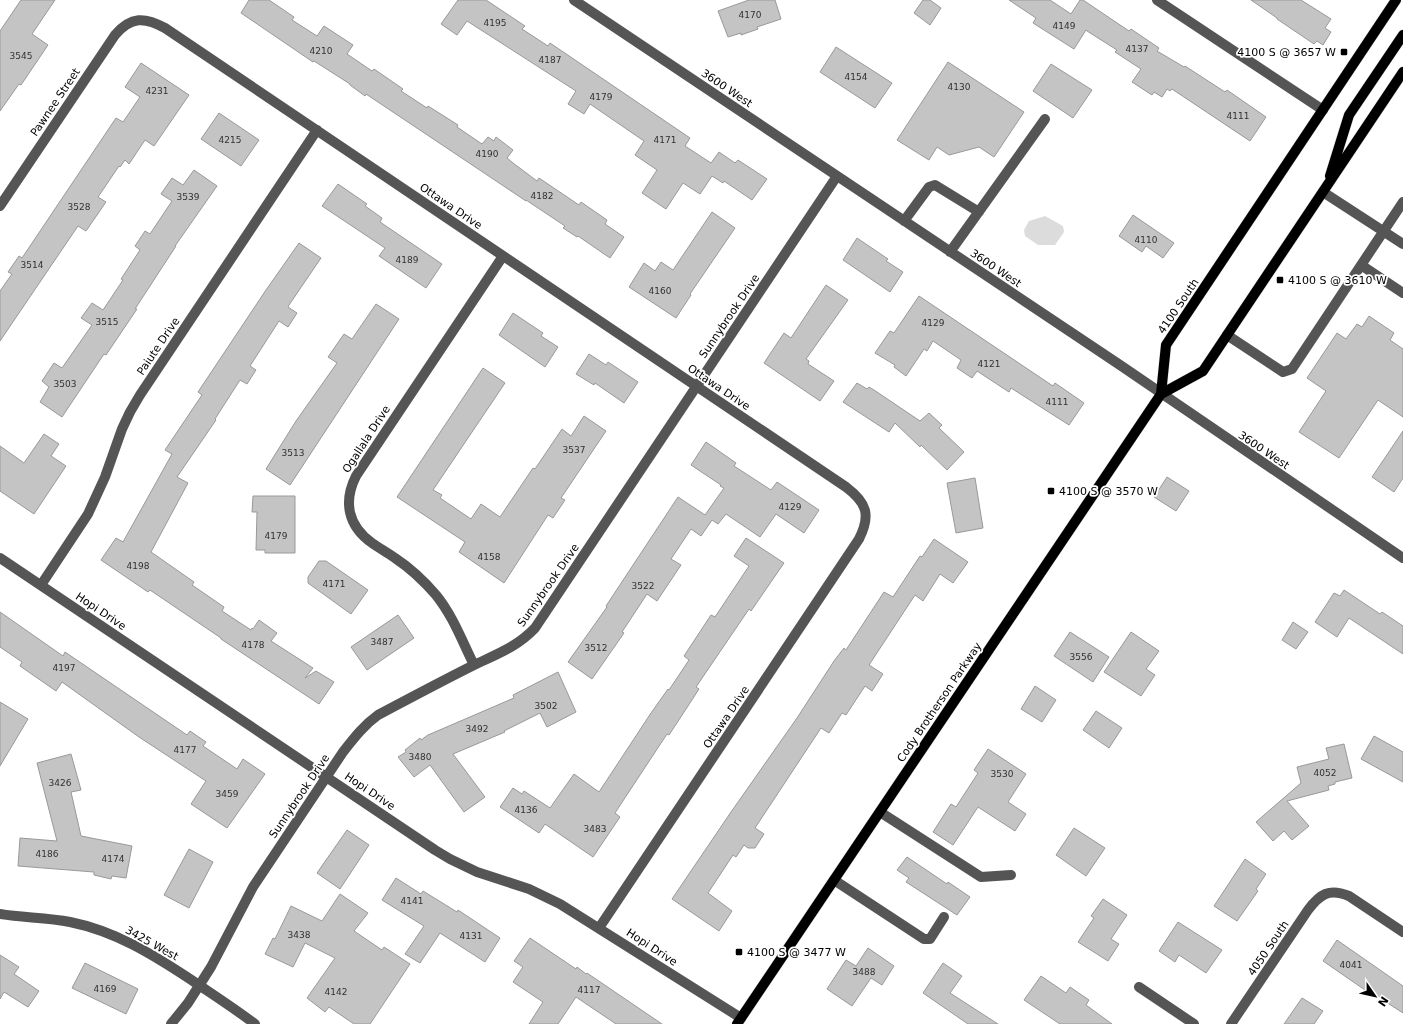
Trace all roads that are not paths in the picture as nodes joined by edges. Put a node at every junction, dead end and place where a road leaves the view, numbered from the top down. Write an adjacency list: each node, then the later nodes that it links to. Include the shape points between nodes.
1 (574, 0): 10 (street, 3600 West)
2 (1157, 0): 7 (street)
3 (1396, 0): 7 (main road, 4100 South)
4 (137, 20): 9 (street, Ottawa Drive, via 148,21 165,28); 13 (street, Pawnee Street, via 121,27 115,34)
5 (1403, 35): 11 (main road, via 1349,115)
6 (1403, 72): 11 (main road)
7 (1323, 110): 24 (main road, 4100 South, via 1166,345)
8 (1045, 119): 14 (street)
9 (317, 130): 19 (street, Ottawa Drive); 27 (street, Paiute Drive, via 140,395 122,430 88,514)
10 (837, 176): 15 (street, 3600 West); 23 (street, Sunnybrook Drive)
11 (1325, 189): 16 (street); 22 (main road)
12 (1403, 202): 16 (street)
13 (0, 206)
14 (979, 212): 15 (street, via 936,185 929,187); 18 (street)
15 (904, 221): 18 (street, 3600 West)
16 (1384, 231): 17 (street); 20 (street)
17 (1403, 244)
18 (950, 252): 24 (street, 3600 West)
19 (503, 256): 23 (street, Ottawa Drive); 28 (street, Ogallala Drive, via 356,476 348,497 351,518 361,534 411,570 436,595 455,624)
20 (1361, 265): 21 (street); 22 (street, via 1292,369 1283,372)
21 (1403, 293)
22 (1227, 335): 24 (main road, via 1203,371)
23 (696, 386): 28 (street, Sunnybrook Drive, via 534,628 514,646); 35 (street, Ottawa Drive, via 854,493 862,501 866,520 858,539)
24 (1161, 394): 26 (street, 3600 West); 30 (main road, Cody Brotherson Parkway)
25 (0, 558): 27 (street, Hopi Drive)
26 (1403, 558)
27 (41, 585): 29 (street, Hopi Drive)
28 (474, 665): 29 (street, Sunnybrook Drive, via 371,719 357,733)
29 (326, 777): 35 (street, Hopi Drive, via 450,859 477,872 545,896); 37 (street, Sunnybrook Drive, via 252,887 219,954)
30 (880, 812): 31 (street, via 981,877); 32 (main road, Cody Brotherson Parkway)
31 (1011, 875)
32 (834, 880): 34 (street, via 924,939 930,939); 39 (main road, Cody Brotherson Parkway)
33 (0, 914): 37 (street, 3425 West, via 70,922 110,934 149,952)
34 (944, 917)
35 (599, 928): 39 (street, Hopi Drive)
36 (1403, 932): 43 (street, 4050 South, via 1340,892 1330,892 1322,896 1308,910)
37 (199, 985): 40 (street, Sunnybrook Drive); 41 (street, 3425 West)
38 (1139, 987): 42 (street)
39 (739, 1021)
40 (171, 1024)
41 (255, 1024)
42 (1194, 1024)
43 (1231, 1024)

